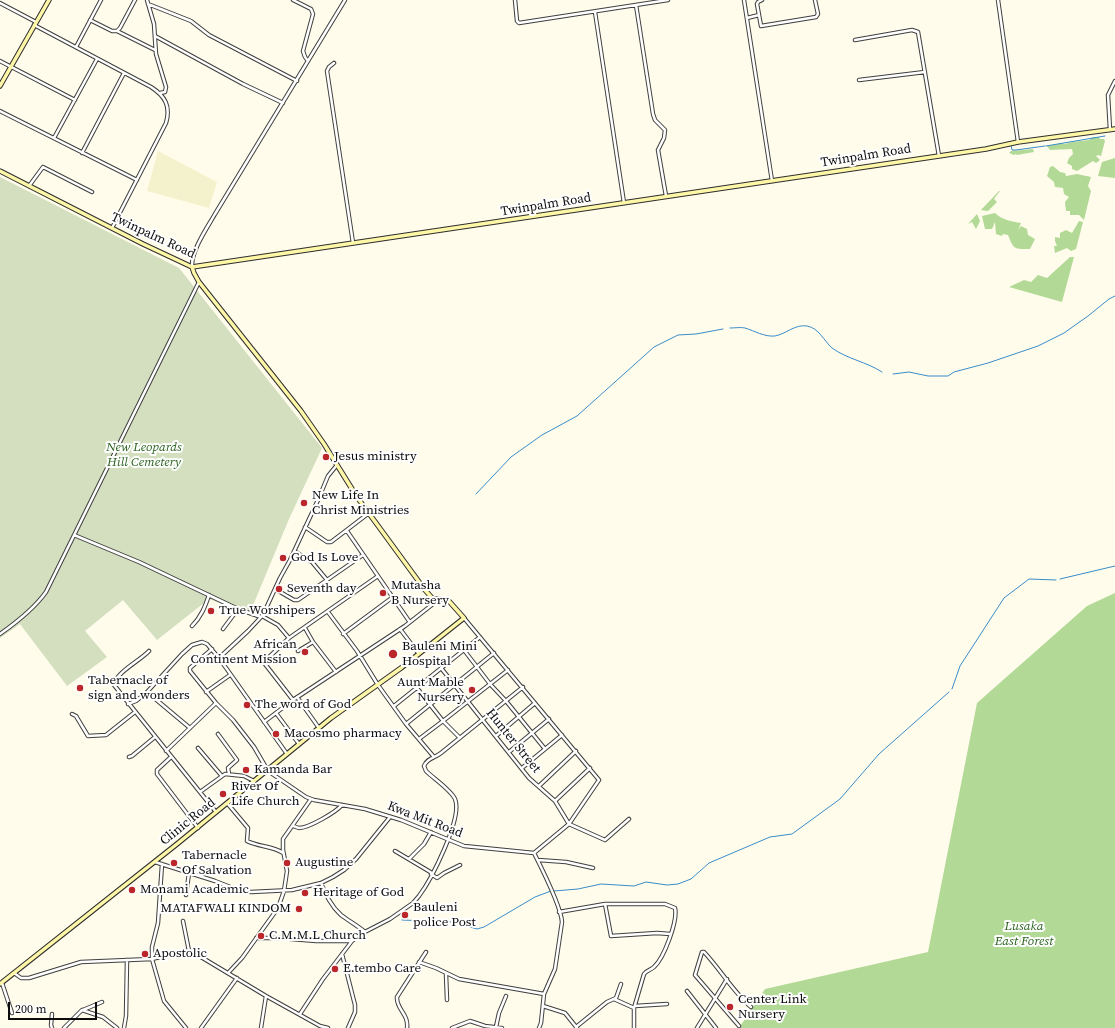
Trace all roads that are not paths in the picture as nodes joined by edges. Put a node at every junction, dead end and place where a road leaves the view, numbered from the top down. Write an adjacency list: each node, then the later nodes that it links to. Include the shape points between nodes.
1 (49, 0): 21 (main road)
2 (101, 0): 20 (street)
3 (135, 0): 22 (street)
4 (147, 0): 15 (street)
5 (293, 0): 29 (street, via 310,9 313,14 303,52)
6 (345, 0): 29 (street)
7 (515, 0): 17 (street, via 519,23)
8 (668, 0): 13 (street)
9 (744, 0): 19 (street)
10 (762, 0): 18 (street, via 757,4)
11 (815, 0): 18 (street, via 818,14 814,18 761,26)
12 (998, 0): 45 (street)
13 (648, 1): 16 (street)
14 (0, 3): 21 (street)
15 (148, 4): 23 (street); 35 (street, via 191,21 209,35)
16 (636, 5): 17 (street); 53 (street, via 652,114 664,130 664,138 658,150)
17 (595, 12): 54 (street)
18 (759, 14): 19 (street)
19 (747, 18): 50 (street)
20 (90, 20): 22 (street); 25 (street)
21 (35, 23): 25 (street); 31 (main road)
22 (117, 31): 26 (street)
23 (155, 36): 26 (street); 40 (street)
24 (854, 40): 32 (street, via 915,30 918,32)
25 (76, 47): 27 (street)
26 (155, 50): 38 (street, via 166,87 165,92)
27 (97, 59): 33 (street); 39 (street)
28 (0, 61): 31 (street)
29 (308, 61): 35 (street)
30 (334, 63): 56 (street, via 327,71)
31 (10, 66): 37 (main road); 39 (street)
32 (925, 72): 34 (street); 47 (street)
33 (124, 73): 38 (street); 46 (street)
34 (858, 80)
35 (296, 81): 40 (street)
36 (1115, 81): 43 (street, via 1108,95)
37 (0, 86)
38 (160, 93): 49 (street, via 166,104 168,118)
39 (75, 100): 44 (street)
40 (283, 103): 57 (street, via 206,229 193,255)
41 (0, 111): 44 (street)
42 (1115, 129): 43 (main road, Twinpalm Road)
43 (1110, 130): 45 (main road, Twinpalm Road)
44 (54, 138): 46 (street)
45 (1018, 142): 47 (main road, Twinpalm Road)
46 (82, 153): 49 (street)
47 (939, 156): 50 (main road, Twinpalm Road)
48 (0, 171): 51 (main road, Twinpalm Road)
49 (137, 180): 55 (street)
50 (772, 181): 53 (main road, Twinpalm Road)
51 (29, 186): 52 (street, via 44,167); 55 (main road, Twinpalm Road)
52 (92, 192)
53 (666, 196): 54 (main road, Twinpalm Road)
54 (624, 203): 56 (main road, Twinpalm Road)
55 (112, 228): 57 (main road, Twinpalm Road)
56 (353, 243): 57 (main road, Twinpalm Road)
57 (192, 267): 58 (main road)
58 (199, 282): 59 (main road, via 290,396); 63 (street)
59 (337, 464): 60 (main road); 61 (street, via 328,476)
60 (369, 513): 62 (street); 71 (main road)
61 (305, 527): 62 (street, via 329,543); 64 (street)
62 (347, 531): 65 (street)
63 (74, 534): 69 (street); 81 (street, via 41,600)
64 (294, 551): 67 (street, via 312,562); 68 (street)
65 (363, 555): 66 (street); 67 (street)
66 (378, 576): 70 (street); 73 (street)
67 (327, 580): 68 (street, via 296,600)
68 (275, 589): 74 (street)
69 (209, 595): 72 (street); 77 (street, via 203,611)
70 (393, 597): 76 (street); 82 (street)
71 (435, 600): 75 (main road, via 448,600); 76 (street)
72 (238, 609): 74 (street); 79 (street)
73 (328, 612): 78 (street); 82 (street)
74 (261, 617): 84 (street, via 278,625); 93 (street)
75 (464, 618): 83 (street); 91 (main road, Clinic Road)
76 (409, 621): 80 (street)
77 (192, 626)
78 (305, 628): 84 (street); 85 (street)
79 (223, 629)
80 (400, 629): 91 (street); 92 (street)
81 (0, 634)
82 (343, 634): 92 (street)
83 (480, 637): 87 (street); 90 (street)
84 (289, 638): 107 (street, via 265,662)
85 (313, 642): 89 (street); 97 (street)
86 (212, 649): 93 (street); 104 (street, via 202,642 192,645); 105 (street, via 189,670)
87 (464, 650): 94 (street); 95 (street)
88 (149, 651): 112 (street, via 114,682)
89 (298, 651)
90 (494, 653): 94 (street); 96 (street)
91 (420, 654): 101 (main road, Clinic Road)
92 (360, 655): 97 (street); 101 (street)
93 (219, 658): 98 (street)
94 (477, 667): 99 (street); 100 (street)
95 (441, 668): 99 (street, Hunter Street); 103 (street)
96 (508, 670): 100 (street); 102 (street)
97 (336, 672): 106 (street)
98 (230, 674): 105 (street); 122 (street)
99 (454, 684): 108 (street, Hunter Street); 113 (street)
100 (490, 684): 108 (street); 109 (street)
101 (378, 685): 114 (street); 125 (main road, Clinic Road)
102 (523, 687): 109 (street); 111 (street)
103 (417, 688): 113 (street); 114 (street)
104 (147, 692): 112 (street); 124 (street)
105 (206, 692): 110 (street)
106 (297, 698): 107 (street); 125 (street)
107 (293, 700): 116 (street)
108 (468, 701): 119 (street, Hunter Street); 121 (street)
109 (506, 701): 118 (street); 119 (street)
110 (216, 703): 124 (street); 145 (street, via 254,746)
111 (535, 703): 118 (street); 120 (street)
112 (128, 704): 115 (street)
113 (430, 705): 121 (street); 123 (street)
114 (394, 706): 123 (street)
115 (134, 712): 117 (street, via 106,734 88,736 76,716); 130 (street)
116 (276, 713): 122 (street); 133 (street)
117 (72, 714)
118 (518, 716): 126 (street); 129 (street)
119 (483, 719): 129 (street, Hunter Street); 131 (street)
120 (549, 719): 126 (street); 128 (street)
121 (444, 721): 131 (street); 132 (street)
122 (264, 722): 139 (street)
123 (406, 724): 132 (street)
124 (190, 728): 136 (street)
125 (319, 728): 133 (main road, Clinic Road)
126 (531, 732): 135 (street); 138 (street)
127 (218, 734): 146 (street, via 237,760 228,768)
128 (562, 735): 135 (street); 137 (street)
129 (496, 736): 138 (street, Hunter Street)
130 (155, 737): 136 (street); 140 (street)
131 (460, 738): 142 (street)
132 (419, 739): 142 (street)
133 (298, 744): 139 (main road, Clinic Road)
134 (198, 748): 147 (street)
135 (545, 749): 143 (street)
136 (166, 751): 141 (street)
137 (576, 751): 144 (street); 149 (street)
138 (509, 752): 143 (street, Hunter Street)
139 (287, 754): 145 (main road, Clinic Road)
140 (129, 757)
141 (171, 757): 150 (street); 160 (street, via 157,770 157,774)
142 (434, 757): 162 (street, via 426,762 425,770 453,796 456,804)
143 (522, 768): 149 (street, Hunter Street)
144 (590, 768): 152 (street); 158 (street, via 599,780)
145 (268, 771): 148 (main road, Clinic Road); 151 (street, Kwa Mit Road)
146 (229, 774): 147 (street); 148 (street, via 244,776)
147 (221, 775): 150 (street)
148 (254, 781): 153 (main road, Clinic Road)
149 (539, 786): 152 (street, Hunter Street)
150 (200, 792): 155 (street)
151 (311, 799): 154 (street, Kwa Mit Road); 159 (street)
152 (555, 801): 158 (street, Hunter Street)
153 (227, 803): 155 (main road, Clinic Road); 164 (street, via 248,828 247,841)
154 (342, 805): 156 (street, Kwa Mit Road); 159 (street, via 308,826)
155 (216, 812): 160 (main road, Clinic Road)
156 (390, 817): 161 (street, Kwa Mit Road); 174 (street, via 348,867)
157 (629, 819): 158 (street, via 605,840)
158 (569, 824): 165 (street)
159 (293, 826): 164 (street, via 284,839)
160 (198, 828): 168 (main road, Clinic Road)
161 (431, 832): 162 (street, Kwa Mit Road); 166 (street)
162 (448, 840): 165 (street, Kwa Mit Road, via 470,847); 173 (street)
163 (395, 851): 166 (street)
164 (284, 853): 175 (street, via 287,871)
165 (534, 853): 167 (street)
166 (409, 859): 173 (street)
167 (538, 860): 171 (street, via 566,862); 178 (street)
168 (154, 862): 169 (street); 190 (main road, Clinic Road)
169 (162, 864): 172 (street); 187 (street, via 158,923)
170 (460, 865): 173 (street, via 437,878)
171 (593, 868)
172 (189, 873): 175 (street, via 238,890); 176 (street)
173 (432, 873): 180 (street, via 422,893 413,903)
174 (321, 883): 175 (street); 180 (street, via 334,908)
175 (284, 891): 182 (street, via 276,912)
176 (186, 896)
177 (605, 904): 178 (street); 181 (street, via 611,936); 181 (street, via 670,906 676,910)
178 (559, 912): 198 (street, via 562,922 555,969)
179 (183, 921): 184 (street)
180 (365, 932): 183 (street)
181 (670, 934): 207 (street, via 666,950 654,967 644,974)
182 (256, 938): 183 (street); 191 (street)
183 (352, 941): 186 (street)
184 (189, 951): 187 (street); 191 (street, via 195,952)
185 (426, 952): 189 (street)
186 (342, 954): 212 (street); 225 (street, via 356,1005)
187 (152, 959): 188 (street); 221 (street, via 164,1001)
188 (127, 960): 190 (street, via 81,962 25,978); 220 (street)
189 (419, 962): 192 (street); 226 (street, via 396,999 407,1018)
190 (14, 973): 195 (main road, Clinic Road)
191 (228, 973): 193 (street)
192 (446, 974): 198 (street, via 463,980); 203 (street)
193 (237, 978): 199 (street); 222 (street)
194 (727, 979): 201 (street); 201 (street, via 716,964 702,952 695,975); 208 (street)
195 (1, 983): 210 (street)
196 (621, 984): 202 (street, via 618,996)
197 (686, 991): 213 (street)
198 (544, 994): 206 (street)
199 (266, 996): 212 (street); 223 (street)
200 (506, 996): 215 (street)
201 (716, 998): 213 (street); 214 (street)
202 (614, 999): 207 (street); 216 (street, via 606,1002)
203 (446, 1000)
204 (102, 1002): 209 (street)
205 (667, 1004): 207 (street)
206 (543, 1006): 216 (street, via 565,1013); 229 (street)
207 (635, 1007): 230 (street)
208 (751, 1007)
209 (82, 1010): 218 (street); 219 (street, via 103,1017)
210 (12, 1012)
211 (52, 1014): 217 (street)
212 (300, 1014): 224 (street)
213 (706, 1014): 231 (street); 232 (street)
214 (739, 1026)
215 (496, 1027): 227 (street, via 470,1020); 228 (street)
216 (577, 1027)
217 (52, 1028)
218 (64, 1028)
219 (117, 1028)
220 (124, 1028)
221 (186, 1028)
222 (201, 1028)
223 (261, 1028)
224 (328, 1028)
225 (348, 1028)
226 (407, 1028)
227 (452, 1028)
228 (502, 1028)
229 (539, 1028)
230 (634, 1028)
231 (697, 1028)
232 (716, 1028)

